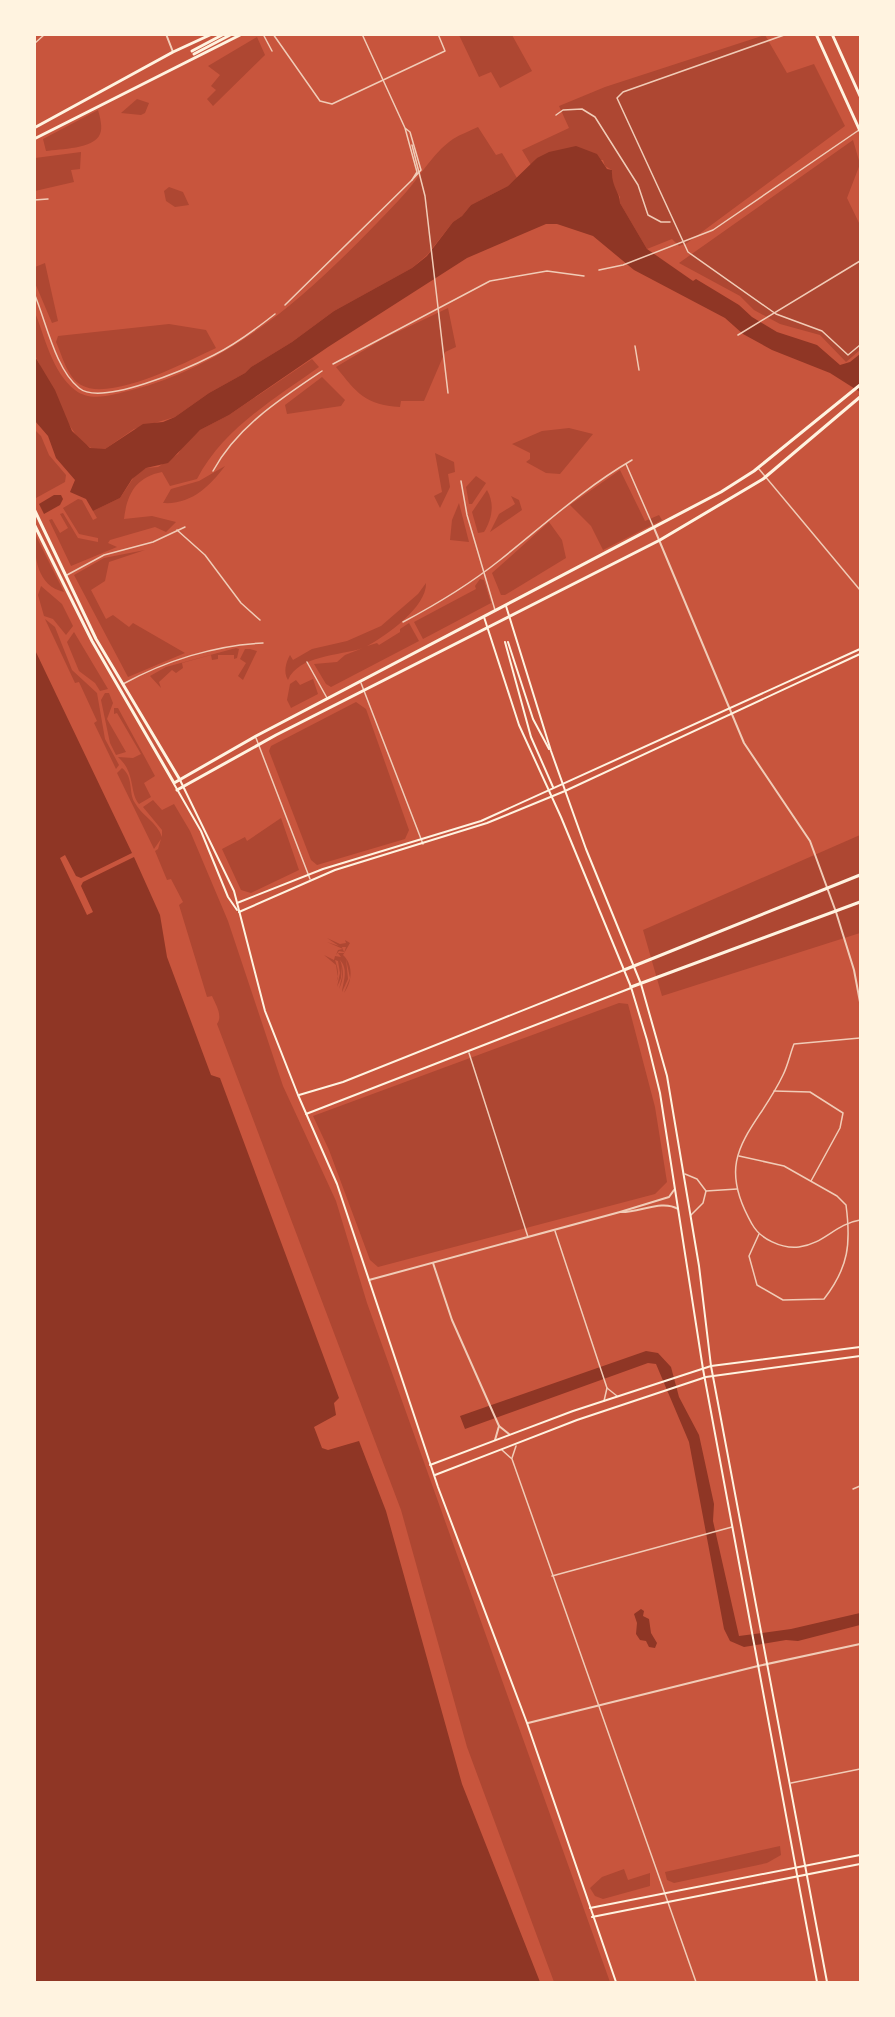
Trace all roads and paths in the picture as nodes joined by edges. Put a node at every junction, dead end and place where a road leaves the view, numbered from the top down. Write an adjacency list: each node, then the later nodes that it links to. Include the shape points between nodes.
1 (45, 34): 14 (street)
2 (166, 34): 16 (street)
3 (212, 34): 16 (main road)
4 (224, 34): 5 (main road, via 193,52)
5 (232, 34)
6 (242, 34): 23 (main road)
7 (263, 34): 15 (street)
8 (273, 34): 17 (street, via 325,104)
9 (362, 34): 17 (street)
10 (438, 34): 17 (street, via 445,51)
11 (787, 34): 28 (street, via 623,92 617,98)
12 (816, 34): 22 (main road)
13 (832, 34): 18 (main road)
14 (34, 44)
15 (272, 51)
16 (173, 52): 20 (main road)
17 (383, 79): 21 (street)
18 (861, 96)
19 (556, 115): 28 (street, via 563,110 582,109 595,117 638,184 648,215 661,222)
20 (34, 128)
21 (405, 129): 25 (street, via 417,172); 25 (street, via 414,141 421,170)
22 (860, 130): 29 (street, via 713,230)
23 (34, 139)
24 (412, 145): 44 (street, via 425,196)
25 (412, 180): 34 (street)
26 (48, 199): 27 (street)
27 (34, 200)
28 (672, 222): 29 (street)
29 (683, 241): 31 (street, via 623,265); 36 (street, via 688,252)
30 (861, 261): 36 (street)
31 (599, 270)
32 (583, 274): 40 (street, via 547,271 490,281)
33 (34, 293): 35 (street, via 66,374 80,390 97,395 161,378 214,355)
34 (285, 305)
35 (275, 314)
36 (776, 314): 37 (street); 38 (street, via 822,331 848,355)
37 (738, 335)
38 (861, 345)
39 (635, 346): 41 (street)
40 (333, 364)
41 (639, 370)
42 (322, 371): 49 (street, via 279,400 233,440)
43 (861, 385): 48 (main road)
44 (448, 393)
45 (861, 398): 50 (main road)
46 (632, 460): 47 (street)
47 (625, 464): 55 (street); 58 (street, via 584,490)
48 (758, 468): 50 (street); 55 (main road)
49 (213, 471)
50 (765, 477): 57 (main road); 60 (street)
51 (461, 481): 58 (street)
52 (34, 509): 59 (main road)
53 (34, 524): 82 (main road, via 92,640)
54 (185, 527): 56 (street)
55 (654, 528): 57 (street); 61 (main road)
56 (176, 529): 59 (street, via 153,542 104,555); 65 (street, via 205,555 241,603)
57 (660, 540): 63 (main road); 76 (street)
58 (483, 572): 62 (street); 66 (street)
59 (66, 576): 73 (main road)
60 (861, 590)
61 (506, 606): 62 (main road); 63 (main road)
62 (495, 611): 64 (main road)
63 (510, 615): 67 (main road); 80 (main road)
64 (484, 617): 67 (main road); 72 (main road)
65 (260, 620)
66 (403, 622)
67 (486, 627): 74 (main road); 87 (main road, via 519,725)
68 (263, 643): 73 (street, via 242,644 165,664)
69 (861, 649): 76 (main road)
70 (861, 654): 77 (main road)
71 (307, 662): 75 (street)
72 (360, 682): 74 (street); 75 (main road)
73 (123, 684): 81 (main road)
74 (363, 690): 79 (main road); 90 (street)
75 (328, 699): 78 (main road)
76 (730, 708): 77 (street); 83 (main road)
77 (732, 714): 88 (main road); 95 (street, via 744,743 810,841)
78 (256, 736): 79 (street); 81 (main road)
79 (260, 744): 84 (main road); 92 (street)
80 (550, 752): 83 (main road); 85 (main road, via 533,720 506,642 531,737)
81 (180, 780): 82 (main road); 84 (main road)
82 (174, 783): 86 (main road)
83 (562, 784): 85 (main road); 88 (main road)
84 (183, 786): 86 (main road); 97 (main road)
85 (553, 788): 87 (main road)
86 (177, 790): 98 (main road, via 201,831 228,897)
87 (549, 790): 89 (main road); 90 (main road, via 481,821)
88 (565, 790): 89 (main road); 100 (main road)
89 (550, 796): 91 (main road); 101 (main road)
90 (421, 839): 91 (street); 92 (main road)
91 (423, 844): 94 (main road)
92 (308, 874): 94 (street); 97 (main road)
93 (861, 875): 95 (main road)
94 (310, 880): 98 (main road)
95 (827, 888): 99 (street); 100 (main road)
96 (861, 902): 99 (main road)
97 (237, 903): 98 (main road)
98 (239, 912): 108 (main road, via 265,1011)
99 (836, 912): 102 (main road); 104 (street)
100 (634, 965): 101 (main road); 102 (main road)
101 (624, 970): 103 (main road); 108 (main road, via 343,1082)
102 (641, 984): 103 (main road); 111 (main road, via 668,1076)
103 (631, 987): 106 (main road); 114 (main road, via 660,1093)
104 (861, 1002)
105 (861, 1038): 107 (street, via 794,1044)
106 (469, 1050): 109 (main road); 123 (street)
107 (773, 1091): 110 (street, via 740,1144); 112 (street, via 810,1092 843,1113 840,1128)
108 (298, 1095): 109 (main road)
109 (306, 1114): 125 (main road, via 337,1184)
110 (738, 1155): 112 (street, via 784,1166); 113 (street)
111 (685, 1174): 115 (street, via 697,1179); 118 (main road)
112 (811, 1181): 120 (street, via 846,1205)
113 (738, 1189): 115 (street); 122 (street, via 740,1203)
114 (674, 1190): 116 (main road); 117 (street, via 669,1197)
115 (706, 1191): 118 (street, via 703,1203)
116 (678, 1209): 117 (street, via 665,1204); 129 (main road)
117 (620, 1212): 121 (street)
118 (690, 1216): 128 (main road)
119 (861, 1220): 120 (street)
120 (848, 1222): 122 (street, via 818,1243 796,1247 773,1243); 122 (street, via 849,1254 824,1299 783,1300 757,1285 749,1256)
121 (555, 1231): 123 (street); 132 (street)
122 (759, 1232)
123 (528, 1238): 124 (street)
124 (434, 1263): 125 (street); 135 (street, via 452,1320)
125 (369, 1281): 141 (main road)
126 (861, 1347): 128 (main road)
127 (861, 1356): 130 (main road)
128 (711, 1366): 129 (main road); 130 (main road)
129 (703, 1369): 131 (main road); 133 (main road)
130 (714, 1376): 131 (main road); 148 (main road)
131 (705, 1377): 138 (main road); 145 (main road)
132 (607, 1388): 133 (street); 134 (street)
133 (617, 1396): 134 (main road)
134 (604, 1401): 136 (main road)
135 (499, 1426): 136 (street); 137 (street)
136 (509, 1435): 137 (main road)
137 (495, 1440): 141 (main road)
138 (516, 1445): 139 (main road); 140 (street)
139 (502, 1450): 140 (street); 142 (main road)
140 (512, 1459): 146 (street)
141 (430, 1465): 142 (main road)
142 (434, 1475): 151 (main road)
143 (861, 1486): 144 (street)
144 (853, 1489)
145 (732, 1527): 146 (street); 149 (main road)
146 (551, 1576): 150 (street)
147 (861, 1644): 148 (street)
148 (768, 1664): 149 (street); 153 (main road)
149 (758, 1666): 150 (street); 156 (main road)
150 (597, 1704): 151 (street); 160 (street)
151 (526, 1723): 162 (main road)
152 (861, 1769): 153 (street)
153 (791, 1783): 157 (main road)
154 (861, 1855): 157 (main road)
155 (861, 1864): 158 (main road)
156 (794, 1866): 157 (main road); 159 (main road); 160 (main road)
157 (805, 1866): 158 (main road)
158 (808, 1874): 159 (main road); 167 (main road)
159 (795, 1875): 161 (main road); 166 (main road)
160 (664, 1894): 161 (street); 162 (main road)
161 (667, 1902): 163 (main road); 165 (street)
162 (590, 1908): 163 (main road)
163 (592, 1917): 164 (main road)
164 (616, 1983)
165 (696, 1983)
166 (817, 1983)
167 (827, 1983)

